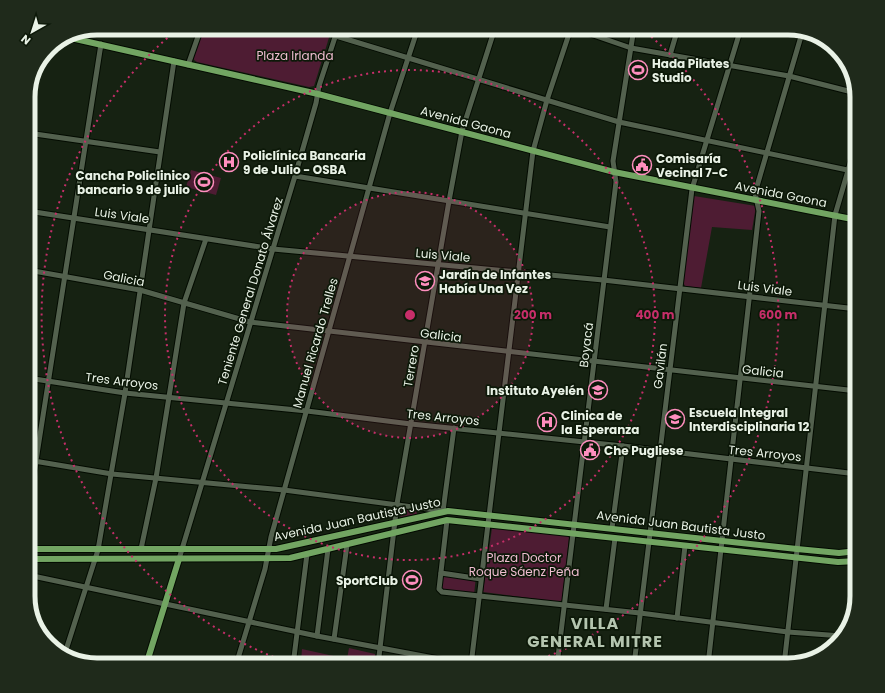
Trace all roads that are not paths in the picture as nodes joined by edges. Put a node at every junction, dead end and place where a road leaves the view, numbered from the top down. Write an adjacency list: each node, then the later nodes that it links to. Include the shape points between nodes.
1 (199, 35): 17 (street)
2 (416, 35): 15 (street, Manuel Ricardo Trelles)
3 (493, 35): 20 (street, Terrero)
4 (570, 35): 23 (street)
5 (593, 35): 13 (street)
6 (633, 35): 13 (street, Boyacá)
7 (676, 35): 14 (street)
8 (739, 35): 18 (street, Gavilán)
9 (336, 36): 15 (street); 22 (street, Teniente General Donato Álvarez)
10 (801, 37): 19 (street)
11 (75, 39): 12 (main road, Avenida Gaona)
12 (101, 44): 16 (main road, Avenida Gaona); 28 (street)
13 (631, 48): 14 (street); 25 (street, Boyacá)
14 (670, 55): 18 (street)
15 (408, 58): 20 (street); 24 (street, Manuel Ricardo Trelles)
16 (174, 61): 17 (main road, Avenida Gaona); 31 (street)
17 (188, 65): 22 (main road, Avenida Gaona)
18 (730, 66): 19 (street); 29 (street, Gavilán)
19 (790, 76): 21 (street); 32 (street)
20 (479, 79): 23 (street); 26 (street, Terrero)
21 (849, 91)
22 (318, 94): 24 (main road, Avenida Gaona); 36 (street, Teniente General Donato Álvarez)
23 (547, 100): 25 (street); 30 (street)
24 (390, 113): 26 (main road, Avenida Gaona); 37 (street, Manuel Ricardo Trelles)
25 (619, 122): 29 (street); 35 (street, Boyacá, via 613,161)
26 (462, 131): 30 (main road, Avenida Gaona); 39 (street, Terrero)
27 (35, 133): 28 (street)
28 (86, 141): 31 (street); 44 (street)
29 (708, 141): 32 (street); 38 (street, Gavilán)
30 (534, 151): 35 (main road, Avenida Gaona); 42 (street)
31 (160, 152): 47 (street)
32 (766, 154): 34 (street); 40 (street, via 755,193)
33 (850, 163): 34 (street)
34 (848, 170): 43 (street)
35 (614, 172): 38 (main road, Avenida Gaona); 46 (street, Boyacá, via 616,182)
36 (295, 176): 37 (street); 49 (street, Teniente General Donato Álvarez)
37 (370, 187): 39 (street); 50 (street, Manuel Ricardo Trelles)
38 (692, 189): 40 (main road, Avenida Gaona); 56 (street, Gavilán)
39 (449, 201): 42 (street); 51 (street, Terrero)
40 (756, 201): 43 (main road, Avenida Gaona); 58 (street, via 758,211)
41 (35, 212): 44 (street, Luis Viale)
42 (526, 213): 46 (street); 53 (street)
43 (835, 215): 45 (main road, Avenida Gaona); 60 (street)
44 (74, 218): 47 (street, Luis Viale); 54 (street)
45 (850, 218)
46 (610, 227): 55 (street, Boyacá)
47 (150, 229): 48 (street, Luis Viale); 57 (street)
48 (206, 238): 49 (street, Luis Viale); 59 (street)
49 (273, 249): 50 (street, Luis Viale); 62 (street, Teniente General Donato Álvarez)
50 (350, 256): 51 (street, Luis Viale); 63 (street, Manuel Ricardo Trelles)
51 (438, 264): 53 (street, Luis Viale); 64 (street, Terrero)
52 (35, 271): 54 (street, Galicia)
53 (518, 272): 55 (street, Luis Viale); 65 (street)
54 (65, 277): 57 (street, Galicia); 70 (street)
55 (603, 280): 56 (street, Luis Viale); 66 (street, Boyacá)
56 (680, 289): 58 (street, Luis Viale); 67 (street, Gavilán)
57 (140, 290): 59 (street, Galicia); 73 (street)
58 (749, 296): 60 (street, Luis Viale); 68 (street)
59 (184, 303): 62 (street, Galicia); 74 (street)
60 (824, 305): 61 (street, Luis Viale); 71 (street)
61 (850, 308)
62 (250, 322): 63 (street, Galicia); 75 (street, Teniente General Donato Álvarez)
63 (329, 331): 64 (street, Galicia); 76 (street, Manuel Ricardo Trelles)
64 (425, 343): 65 (street, Galicia); 77 (street, Terrero)
65 (509, 352): 66 (street, Galicia); 79 (street)
66 (594, 362): 67 (street, Galicia); 80 (street, Boyacá)
67 (669, 370): 68 (street, Galicia); 82 (street, Gavilán)
68 (740, 378): 71 (street, Galicia); 83 (street)
69 (35, 379): 70 (street, Tres Arroyos)
70 (48, 381): 73 (street, Tres Arroyos); 84 (street)
71 (815, 386): 72 (street, Galicia); 85 (street)
72 (850, 391)
73 (125, 393): 74 (street, Tres Arroyos); 88 (street)
74 (168, 397): 75 (street, Tres Arroyos); 89 (street)
75 (227, 403): 76 (street, Tres Arroyos); 90 (street, Teniente General Donato Álvarez)
76 (306, 410): 77 (street, Tres Arroyos); 91 (street, Manuel Ricardo Trelles)
77 (411, 424): 78 (street, Tres Arroyos); 92 (street, Terrero)
78 (454, 428): 79 (street, Tres Arroyos); 93 (street)
79 (499, 434): 80 (street, Tres Arroyos); 94 (street)
80 (584, 442): 81 (street, Tres Arroyos); 97 (street, Boyacá)
81 (622, 446): 82 (street, Tres Arroyos); 99 (street)
82 (659, 450): 83 (street, Tres Arroyos); 101 (street, Gavilán)
83 (731, 460): 85 (street, Tres Arroyos); 104 (street)
84 (37, 462): 86 (street); 88 (street)
85 (806, 468): 87 (street, Tres Arroyos); 113 (street)
86 (35, 473)
87 (850, 473)
88 (112, 474): 89 (street); 114 (street)
89 (156, 478): 90 (street); 110 (street)
90 (202, 482): 91 (street); 108 (street, Teniente General Donato Álvarez)
91 (284, 490): 92 (street); 115 (street, Manuel Ricardo Trelles)
92 (397, 504): 93 (street); 96 (street, Terrero)
93 (443, 511): 94 (main road, Avenida Juan Bautista Justo); 96 (main road, Avenida Juan Bautista Justo)
94 (489, 515): 97 (main road, Avenida Juan Bautista Justo); 98 (street)
95 (447, 520): 98 (main road, Avenida Juan Bautista Justo); 100 (main road, Avenida Juan Bautista Justo); 124 (street)
96 (395, 522): 100 (street, Terrero); 115 (main road, Avenida Juan Bautista Justo, via 296,546)
97 (574, 523): 99 (main road, Avenida Juan Bautista Justo); 102 (street, Boyacá)
98 (488, 524): 102 (main road, Avenida Juan Bautista Justo); 126 (street)
99 (612, 528): 101 (main road, Avenida Juan Bautista Justo)
100 (394, 532): 106 (main road, Avenida Juan Bautista Justo); 141 (street, Terrero)
101 (650, 532): 104 (main road, Avenida Juan Bautista Justo); 105 (street, Gavilán)
102 (573, 534): 103 (main road, Avenida Juan Bautista Justo); 130 (street, Boyacá)
103 (615, 538): 105 (main road, Avenida Juan Bautista Justo); 131 (street)
104 (722, 541): 112 (street); 113 (main road, Avenida Juan Bautista Justo)
105 (648, 542): 107 (main road, Avenida Juan Bautista Justo); 132 (street, Gavilán)
106 (347, 545): 111 (main road, Avenida Juan Bautista Justo); 140 (street)
107 (685, 546): 112 (main road, Avenida Juan Bautista Justo); 133 (street)
108 (183, 548): 110 (main road, Avenida Juan Bautista Justo); 115 (main road, Avenida Juan Bautista Justo); 122 (street, Teniente General Donato Álvarez)
109 (35, 549): 114 (main road, Avenida Juan Bautista Justo)
110 (141, 549): 114 (main road, Avenida Juan Bautista Justo)
111 (328, 549): 117 (main road, Avenida Juan Bautista Justo); 138 (street)
112 (721, 549): 118 (main road, Avenida Juan Bautista Justo); 135 (street)
113 (797, 549): 116 (main road, Avenida Juan Bautista Justo); 118 (street)
114 (98, 550): 121 (street)
115 (268, 550): 119 (street, Manuel Ricardo Trelles)
116 (850, 552)
117 (307, 554): 119 (main road, Avenida Juan Bautista Justo, via 290,558); 136 (street)
118 (796, 557): 123 (main road, Avenida Juan Bautista Justo, via 838,562); 137 (street)
119 (268, 558): 122 (main road, Avenida Juan Bautista Justo); 134 (street, Manuel Ricardo Trelles)
120 (35, 559): 121 (main road, Avenida Juan Bautista Justo)
121 (95, 559): 122 (main road, Avenida Juan Bautista Justo); 127 (street)
122 (179, 559): 129 (main road)
123 (850, 561)
124 (441, 573): 126 (street); 128 (street, via 439,590 442,592)
125 (35, 576): 127 (street)
126 (481, 579): 128 (street)
127 (87, 586): 129 (street); 142 (street)
128 (479, 597): 130 (street); 148 (street)
129 (166, 604): 134 (street); 143 (main road)
130 (565, 606): 131 (street); 149 (street, Boyacá)
131 (606, 609): 132 (street)
132 (640, 613): 133 (street); 150 (street, Gavilán)
133 (677, 618): 135 (street)
134 (250, 620): 136 (street); 144 (street, Manuel Ricardo Trelles)
135 (713, 622): 137 (street); 151 (street)
136 (298, 631): 138 (street); 145 (street)
137 (788, 632): 139 (street); 152 (street)
138 (317, 636): 140 (street)
139 (836, 636)
140 (334, 639): 141 (street)
141 (380, 648): 146 (street, Terrero); 147 (street)
142 (66, 650)
143 (148, 658)
144 (238, 658)
145 (294, 658)
146 (379, 658)
147 (434, 658)
148 (472, 658)
149 (559, 658)
150 (635, 658)
151 (709, 658)
152 (785, 658)

